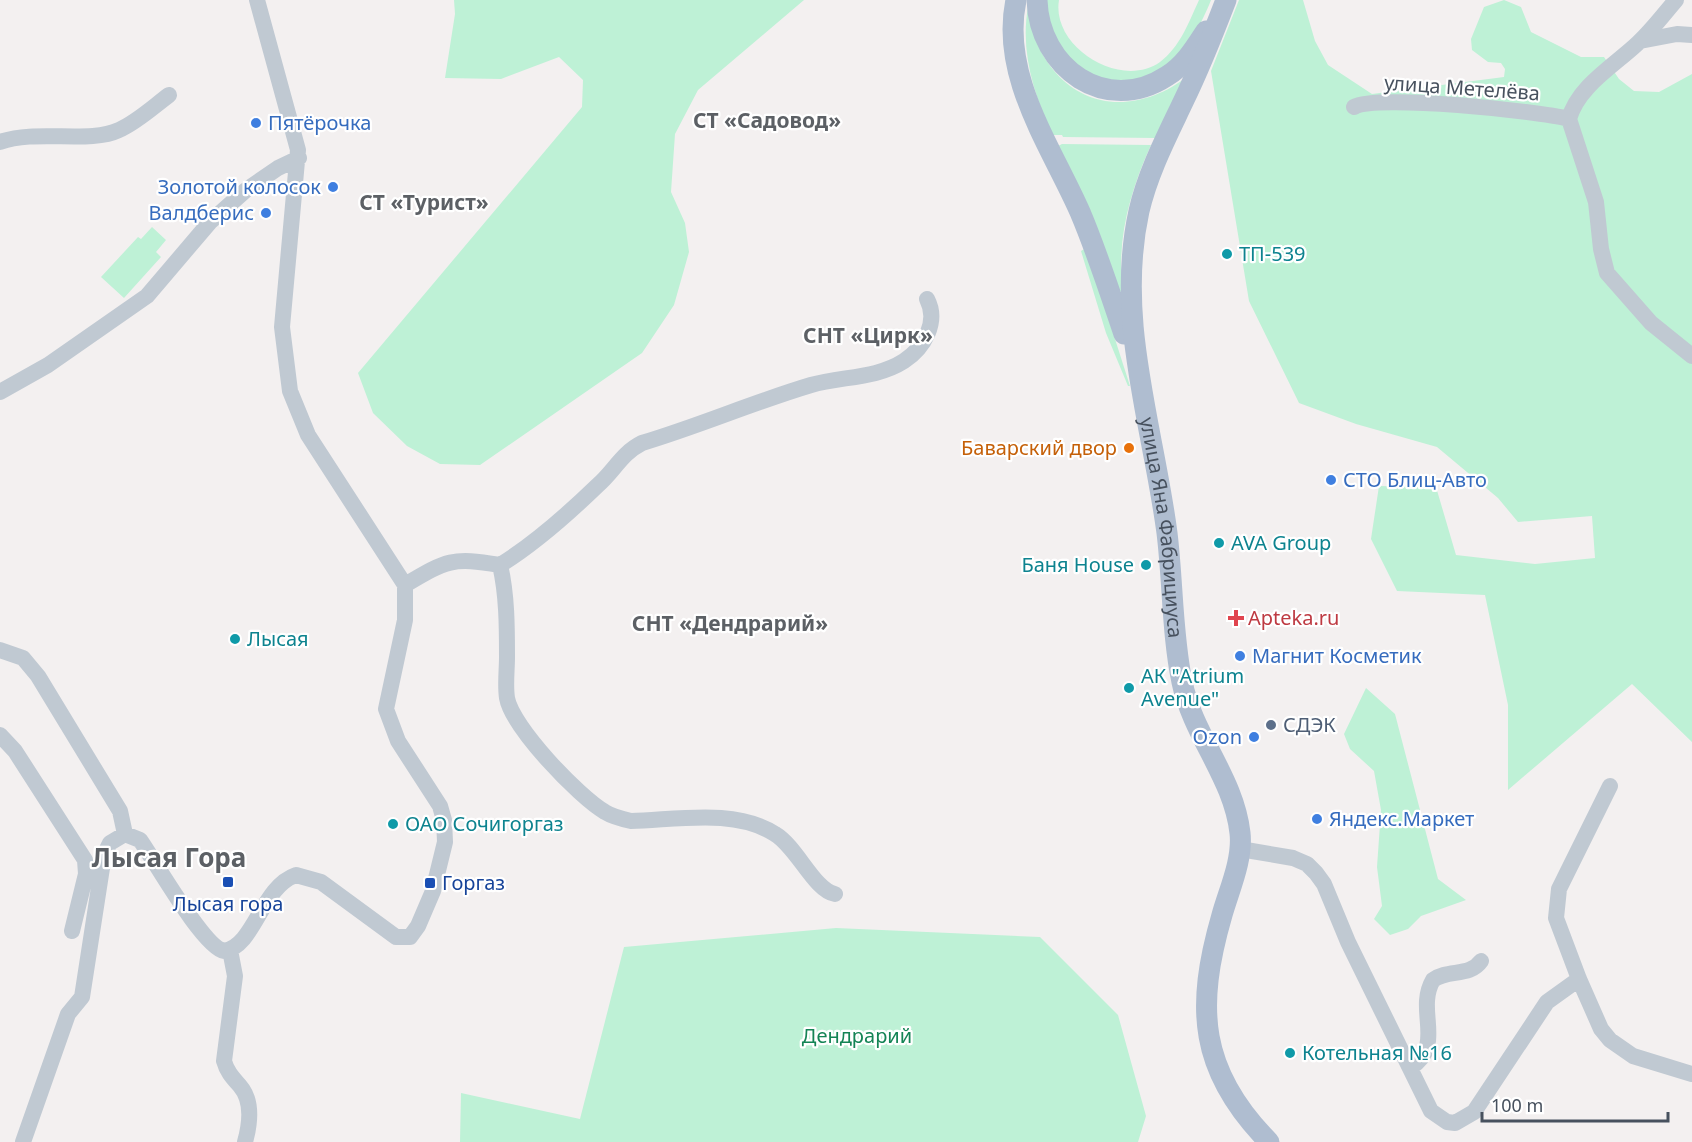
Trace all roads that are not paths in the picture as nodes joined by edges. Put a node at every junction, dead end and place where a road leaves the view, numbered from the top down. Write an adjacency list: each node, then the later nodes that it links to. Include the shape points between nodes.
1 (257, 0): 12 (street)
2 (1016, 0): 15 (main road, улица Яна Фабрициуса, via 1014,41 1024,90 1090,237)
3 (1037, 0): 4 (main road, via 1045,40 1062,65 1098,87 1123,90 1150,85 1183,63)
4 (1226, 0): 15 (main road, улица Яна Фабрициуса, via 1206,54 1149,177 1140,211 1131,257 1130,311)
5 (1676, 0): 7 (street)
6 (1692, 35): 7 (street)
7 (1640, 42): 10 (street, via 1582,93)
8 (169, 95): 11 (street, via 118,131 17,136)
9 (1354, 107): 10 (street, улица Метелёва, via 1366,103 1421,104 1543,113)
10 (1569, 119): 14 (street, via 1596,202 1607,273 1652,322)
11 (0, 142)
12 (299, 158): 16 (street, via 246,190 210,222 147,296 48,365); 18 (street, via 282,327 290,391 308,435)
13 (927, 299): 17 (street, via 932,315 928,335 905,360 888,370 779,395 642,443 627,452 562,519)
14 (1692, 356)
15 (1138, 374): 23 (main road, улица Яна Фабрициуса, via 1167,532 1182,683 1194,718 1228,788 1238,823)
16 (0, 392)
17 (500, 565): 18 (street, via 454,560); 24 (street, via 507,616 507,697 511,711 575,787 604,812 618,818 717,818 760,825 794,849 823,889)
18 (405, 585): 26 (street, via 405,620 386,709 398,741 440,806 445,842 433,891 414,933 396,937 321,882 296,875 273,890 236,947)
19 (0, 650): 22 (street, via 23,658 38,676 120,812)
20 (0, 735): 25 (street, via 15,751 85,860 86,874)
21 (1610, 786): 28 (street, via 1557,898 1556,918)
22 (125, 834): 26 (street, via 140,840 214,947); 31 (street, via 110,843 104,855 82,997 68,1014)
23 (1240, 849): 29 (street, via 1293,858 1306,864 1324,884); 33 (main road, улица Яна Фабрициуса, via 1218,928 1206,1023 1210,1053 1224,1084 1238,1107)
24 (835, 894)
25 (72, 931)
26 (230, 950): 32 (street, via 235,976 224,1061 247,1100 249,1128)
27 (1481, 961): 29 (street, via 1472,970 1448,973 1433,980 1428,993 1429,1046 1421,1061)
28 (1579, 980): 29 (street, via 1547,1002 1474,1112 1464,1119 1447,1122 1436,1116); 30 (street, via 1601,1029 1621,1050)
29 (1410, 1068)
30 (1692, 1074)
31 (23, 1142)
32 (245, 1142)
33 (1269, 1142)

